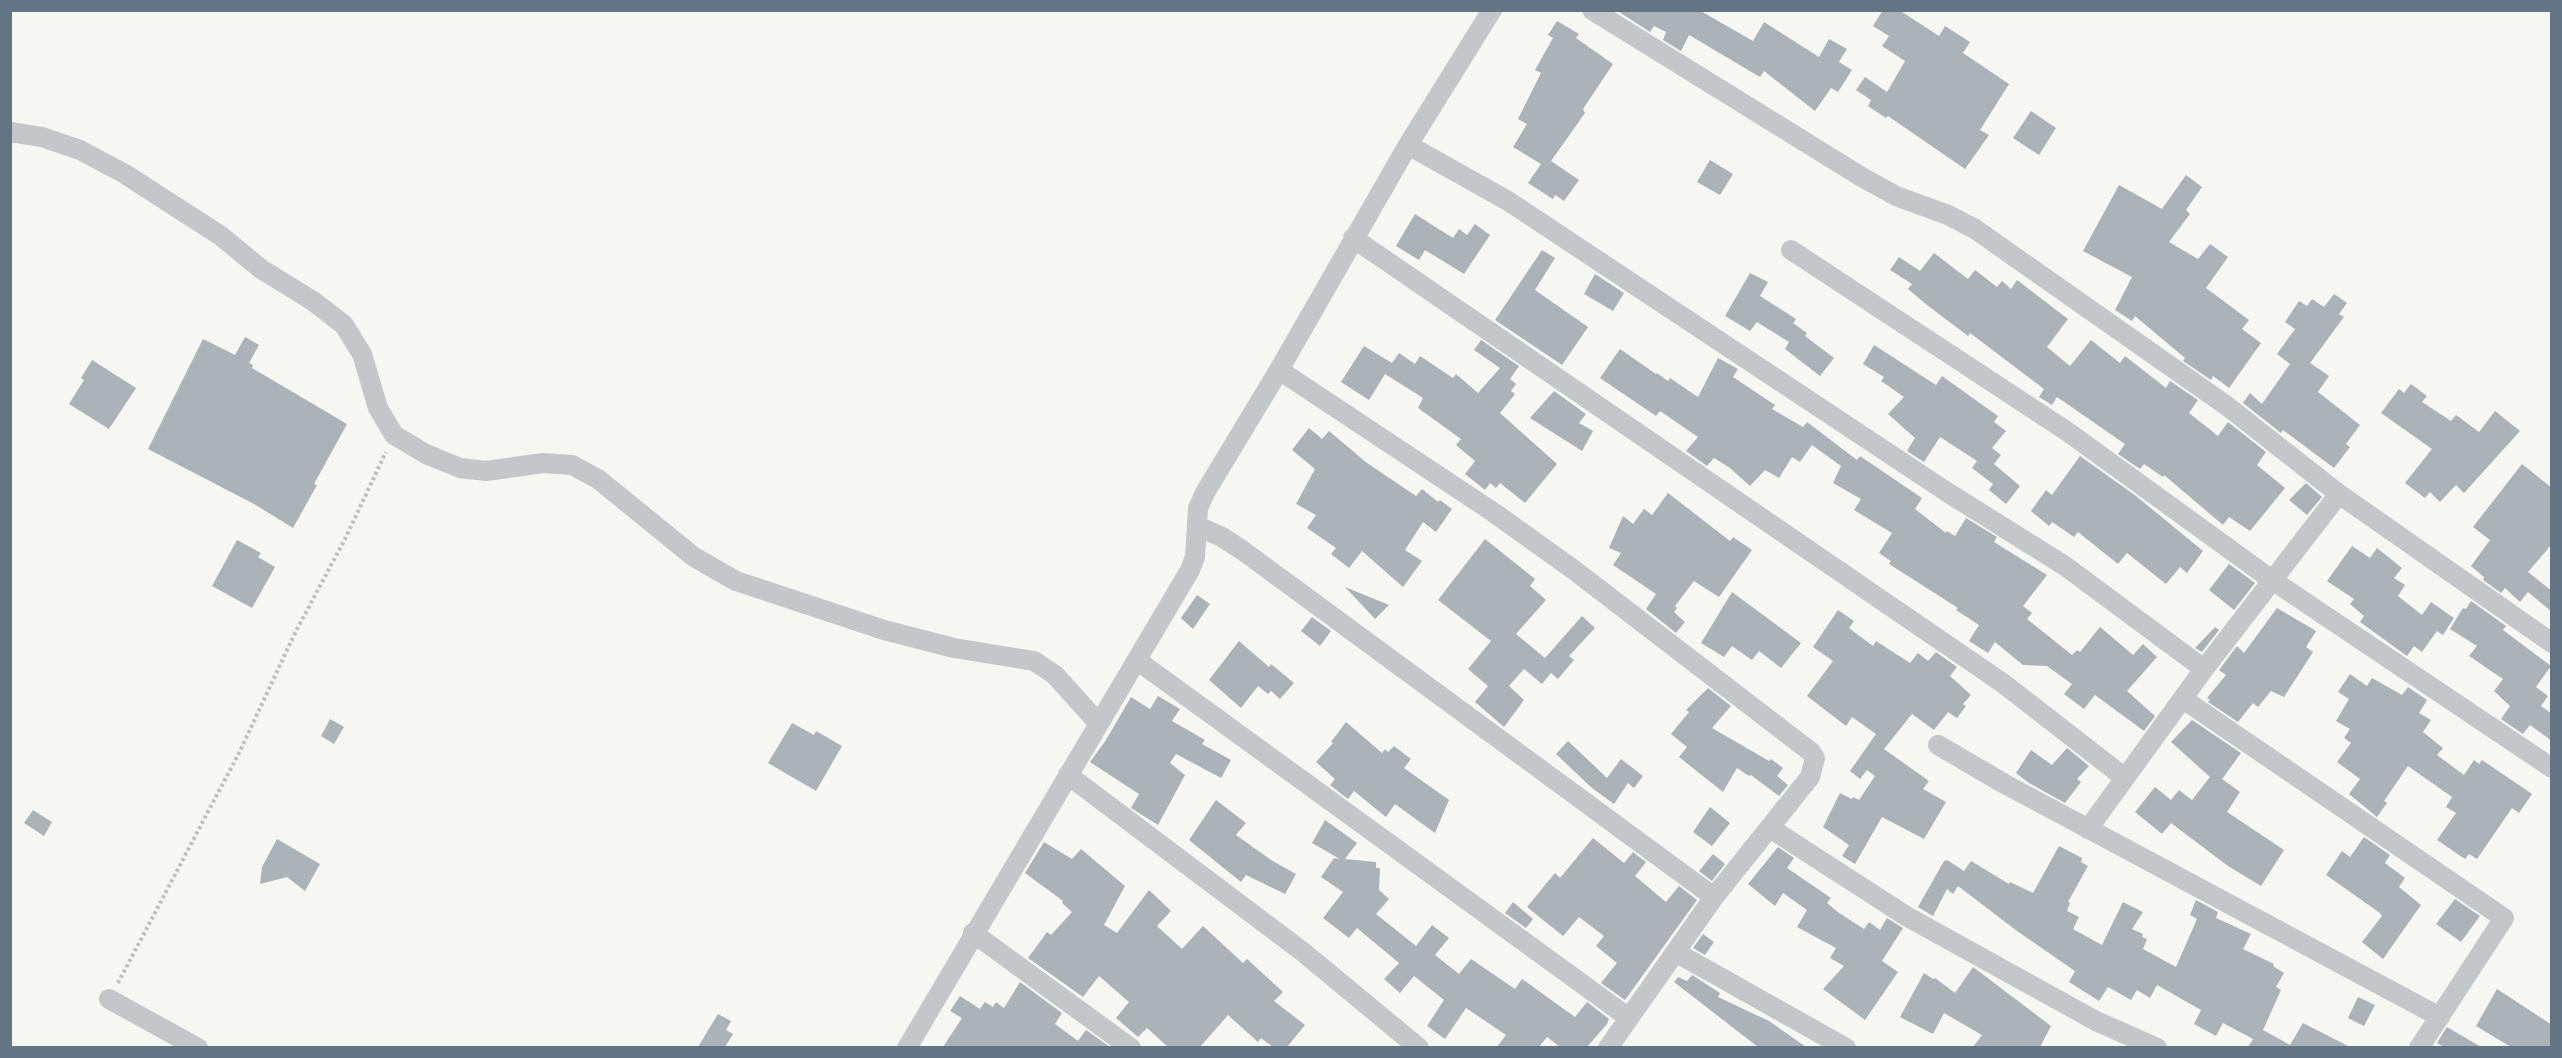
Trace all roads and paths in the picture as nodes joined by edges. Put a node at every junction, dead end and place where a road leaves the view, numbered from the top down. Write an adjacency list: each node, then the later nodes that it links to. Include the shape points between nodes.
1 (1492, 10): 4 (street)
2 (1592, 10): 9 (street, via 1860,176 1896,196 1975,229 2227,406)
3 (10, 132): 8 (street, via 42,137 80,150 125,174 212,230 261,269 344,325 362,354 378,408)
4 (1408, 145): 5 (street); 14 (street, via 1508,201 2065,566)
5 (1353, 238): 7 (street); 20 (street, via 2004,684)
6 (1791, 250): 11 (street, via 2068,432)
7 (1279, 370): 10 (street, via 1206,491 1198,508); 21 (street, via 1574,570 1811,752 1815,764 1810,777)
8 (394, 435): 16 (street, via 460,468 486,471 543,463 572,465 598,479 693,557 736,581 884,630 954,648 1034,661 1055,675); 26 (path, via 240,751)
9 (2339, 494): 11 (street); 12 (street)
10 (1197, 526): 13 (street, via 1195,558 1190,570); 23 (street, via 1242,550)
11 (2272, 580): 14 (street); 18 (street)
12 (2552, 643)
13 (1138, 660): 16 (street); 28 (street)
14 (2204, 669): 15 (street)
15 (2183, 699): 20 (street); 27 (street, via 2504,918)
16 (1099, 724): 19 (street)
17 (1938, 745): 22 (street)
18 (2552, 768)
19 (1068, 775): 24 (street); 32 (street, via 1303,951)
20 (2126, 778): 22 (street)
21 (1770, 828): 23 (street); 35 (street, via 1906,916 2096,1021)
22 (2088, 829): 27 (street)
23 (1714, 897): 25 (street)
24 (973, 933): 30 (street); 31 (street)
25 (1677, 953): 28 (street); 34 (street)
26 (109, 999): 29 (street)
27 (2440, 1017): 36 (street)
28 (1629, 1018): 33 (street)
29 (198, 1047)
30 (907, 1047)
31 (1131, 1047)
32 (1419, 1047)
33 (1610, 1047)
34 (1846, 1047)
35 (2157, 1047)
36 (2419, 1047)

